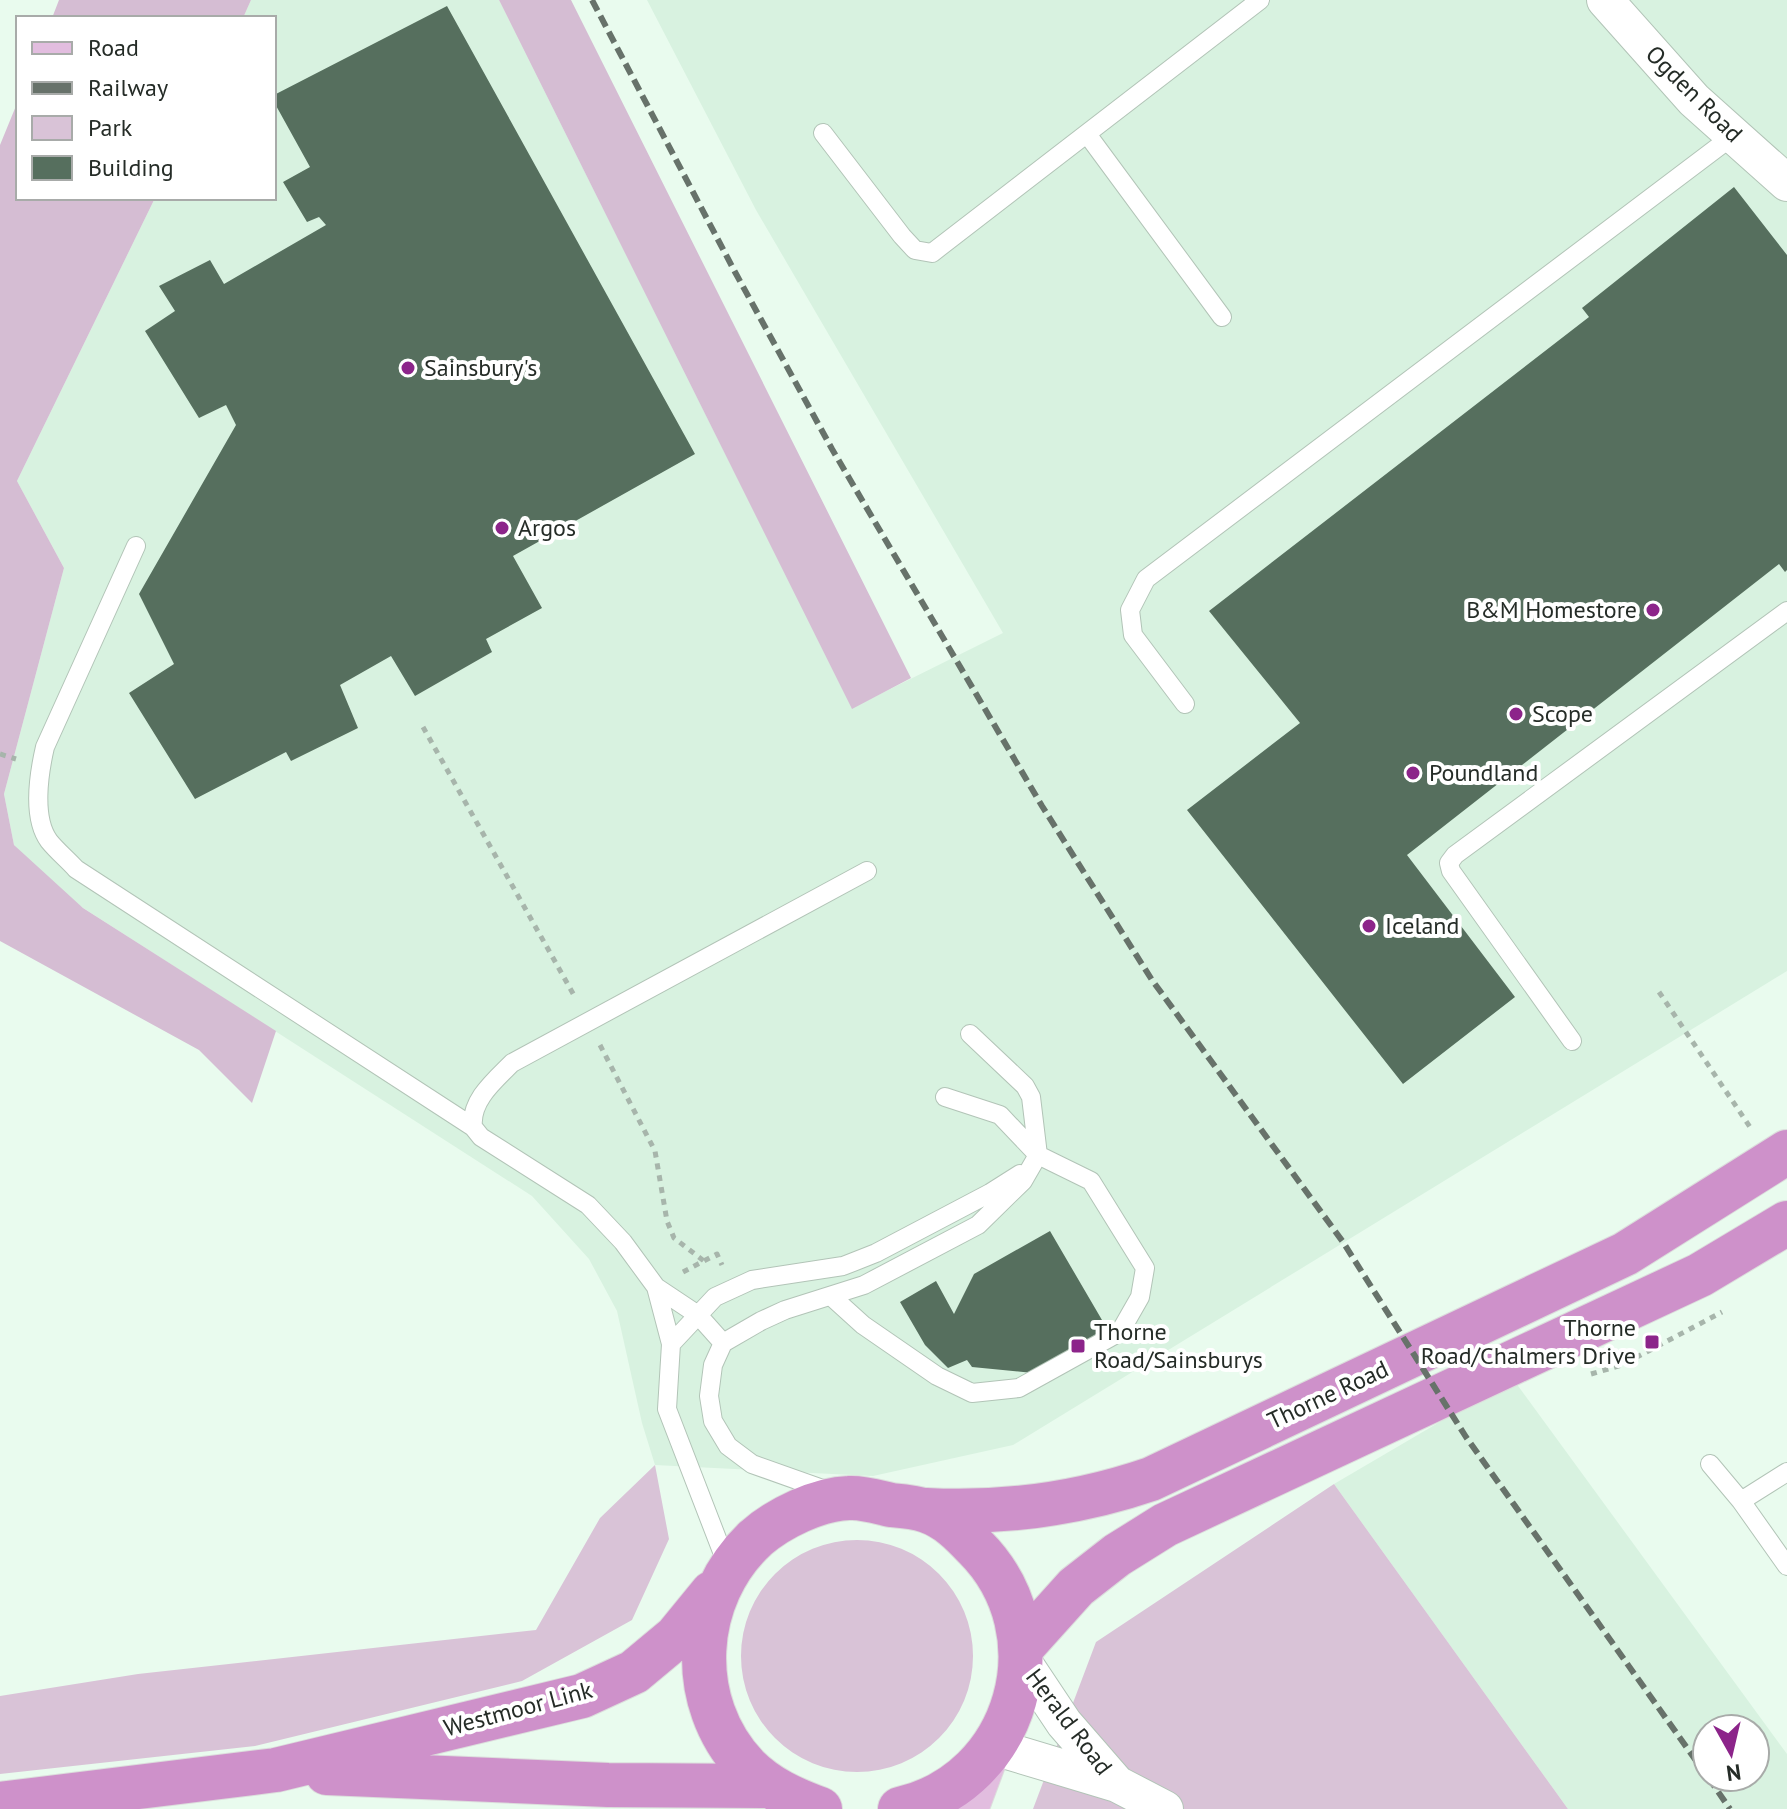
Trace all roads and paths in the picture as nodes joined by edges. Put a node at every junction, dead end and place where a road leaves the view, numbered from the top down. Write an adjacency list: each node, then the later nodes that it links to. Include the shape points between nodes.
1 (1260, 0): 4 (lane)
2 (1606, 0): 5 (street, Ogden Road, via 1694,100)
3 (823, 133): 4 (lane, via 902,236 915,250 932,253)
4 (1087, 134): 7 (lane)
5 (1734, 135): 6 (street, Ogden Road); 10 (lane, via 1146,579 1130,610 1133,635)
6 (1787, 183)
7 (1222, 317)
8 (136, 546): 18 (lane, via 45,747 38,777 48,839 76,869)
9 (1787, 611): 16 (lane, via 1449,863)
10 (1185, 704)
11 (423, 727): 14 (path)
12 (867, 871): 14 (lane)
13 (1659, 992): 19 (path)
14 (588, 1021): 18 (lane, via 512,1063 487,1087 472,1115); 22 (path, via 655,1151 674,1238)
15 (970, 1034): 20 (lane, via 1025,1086)
16 (1572, 1041)
17 (945, 1097): 20 (lane, via 1000,1115)
18 (473, 1127): 24 (lane, via 588,1205)
19 (1770, 1142): 33 (highway, Thorne Road, via 1625,1254 1151,1479 1006,1510)
20 (1038, 1155): 25 (lane, via 1023,1181 978,1225 864,1285); 25 (lane, via 1091,1181 1145,1268 1140,1297 1120,1332 1019,1388 972,1393 937,1376); 26 (lane, via 990,1193 876,1253 843,1266 752,1280 715,1297)
21 (1787, 1223): 36 (highway, Thorne Road, via 1700,1275 1165,1525 1076,1587)
22 (704, 1261): 23 (path, via 717,1254); 24 (path)
23 (723, 1267)
24 (656, 1287): 26 (lane); 28 (lane)
25 (831, 1296): 27 (lane, via 785,1310)
26 (698, 1315): 27 (lane); 28 (lane)
27 (723, 1343): 31 (lane, via 713,1365 709,1396 713,1421 728,1446 752,1464)
28 (671, 1344): 35 (lane, via 667,1409)
29 (1710, 1464): 32 (lane)
30 (1787, 1472): 32 (lane)
31 (850, 1498): 33 (highway, Thorne Road); 35 (highway, Westmoor Link, via 797,1511 767,1529)
32 (1741, 1501): 34 (lane)
33 (926, 1510): 36 (highway, via 954,1525 993,1565 1017,1616)
34 (1787, 1566)
35 (725, 1576): 38 (highway, Westmoor Link, via 676,1637 634,1672 582,1696); 40 (highway, via 707,1620 703,1653 708,1695 722,1732 746,1766)
36 (1022, 1653): 37 (highway, via 1013,1710); 39 (street, Herald Road, via 1064,1723)
37 (990, 1753): 39 (street, Herald Road); 42 (highway, via 958,1784 922,1804); 43 (main road)
38 (276, 1770): 40 (highway, Westmoor Link, via 608,1785); 41 (highway, Westmoor Link)
39 (1117, 1784): 44 (street, Herald Road)
40 (796, 1801)
41 (0, 1804)
42 (900, 1809)
43 (966, 1809)
44 (1165, 1809)

